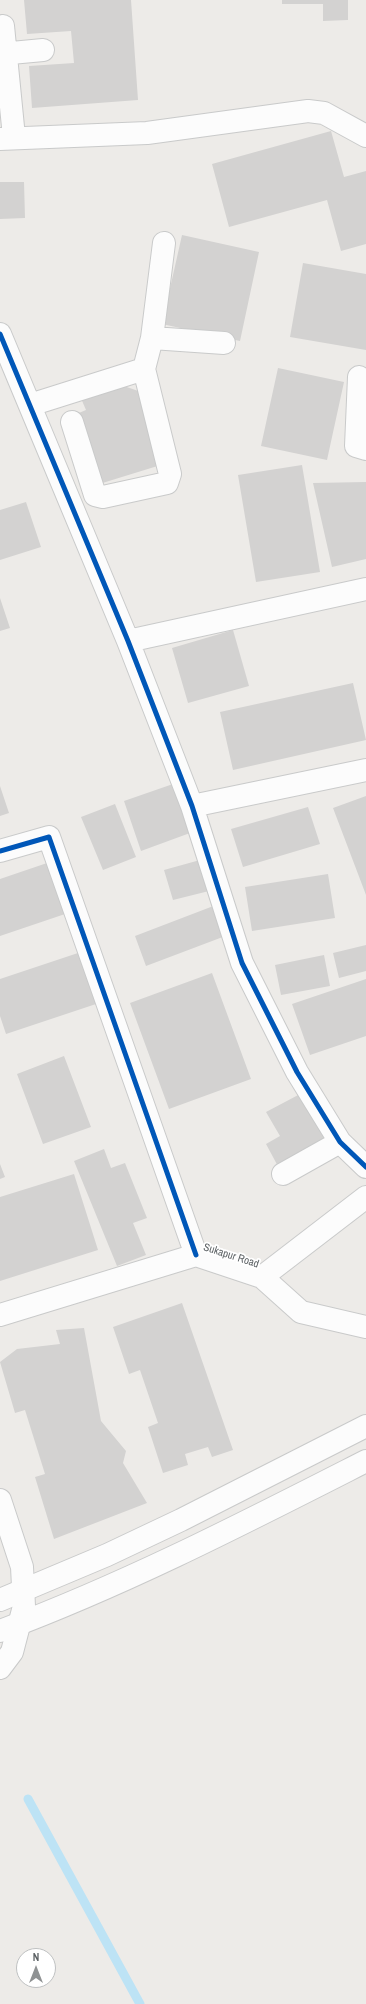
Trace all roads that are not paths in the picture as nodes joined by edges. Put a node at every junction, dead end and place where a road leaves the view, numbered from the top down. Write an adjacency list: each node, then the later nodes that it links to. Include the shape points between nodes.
1 (3, 26): 3 (street)
2 (43, 50): 3 (street)
3 (3, 53): 5 (street)
4 (366, 136): 5 (street, via 324,113 308,112 147,133)
5 (7, 138)
6 (164, 243): 8 (street)
7 (0, 334): 12 (street)
8 (152, 338): 9 (street); 10 (street)
9 (224, 343)
10 (144, 369): 12 (street); 13 (street, via 170,474 167,483 103,497 95,495)
11 (359, 377): 14 (street, via 356,446)
12 (30, 405): 16 (street)
13 (72, 422)
14 (366, 449)
15 (366, 589): 16 (street)
16 (128, 641): 18 (street)
17 (366, 770): 18 (street)
18 (192, 806): 20 (street, via 242,963 297,1072)
19 (0, 851): 24 (street, via 49,837)
20 (340, 1142): 21 (street); 22 (street)
21 (366, 1167)
22 (283, 1174)
23 (366, 1198): 25 (street, Sukapur Road)
24 (196, 1254): 25 (street, Sukapur Road); 26 (street, Sukapur Road)
25 (262, 1277): 27 (street, via 301,1312)
26 (0, 1315)
27 (366, 1327)
28 (366, 1426): 31 (street, via 181,1520 107,1555)
29 (366, 1461): 33 (street, via 142,1572)
30 (0, 1500): 31 (street, via 22,1567)
31 (23, 1590): 32 (street); 33 (street, via 24,1606)
32 (0, 1600)
33 (10, 1627): 34 (street, via 12,1652)
34 (0, 1668)

